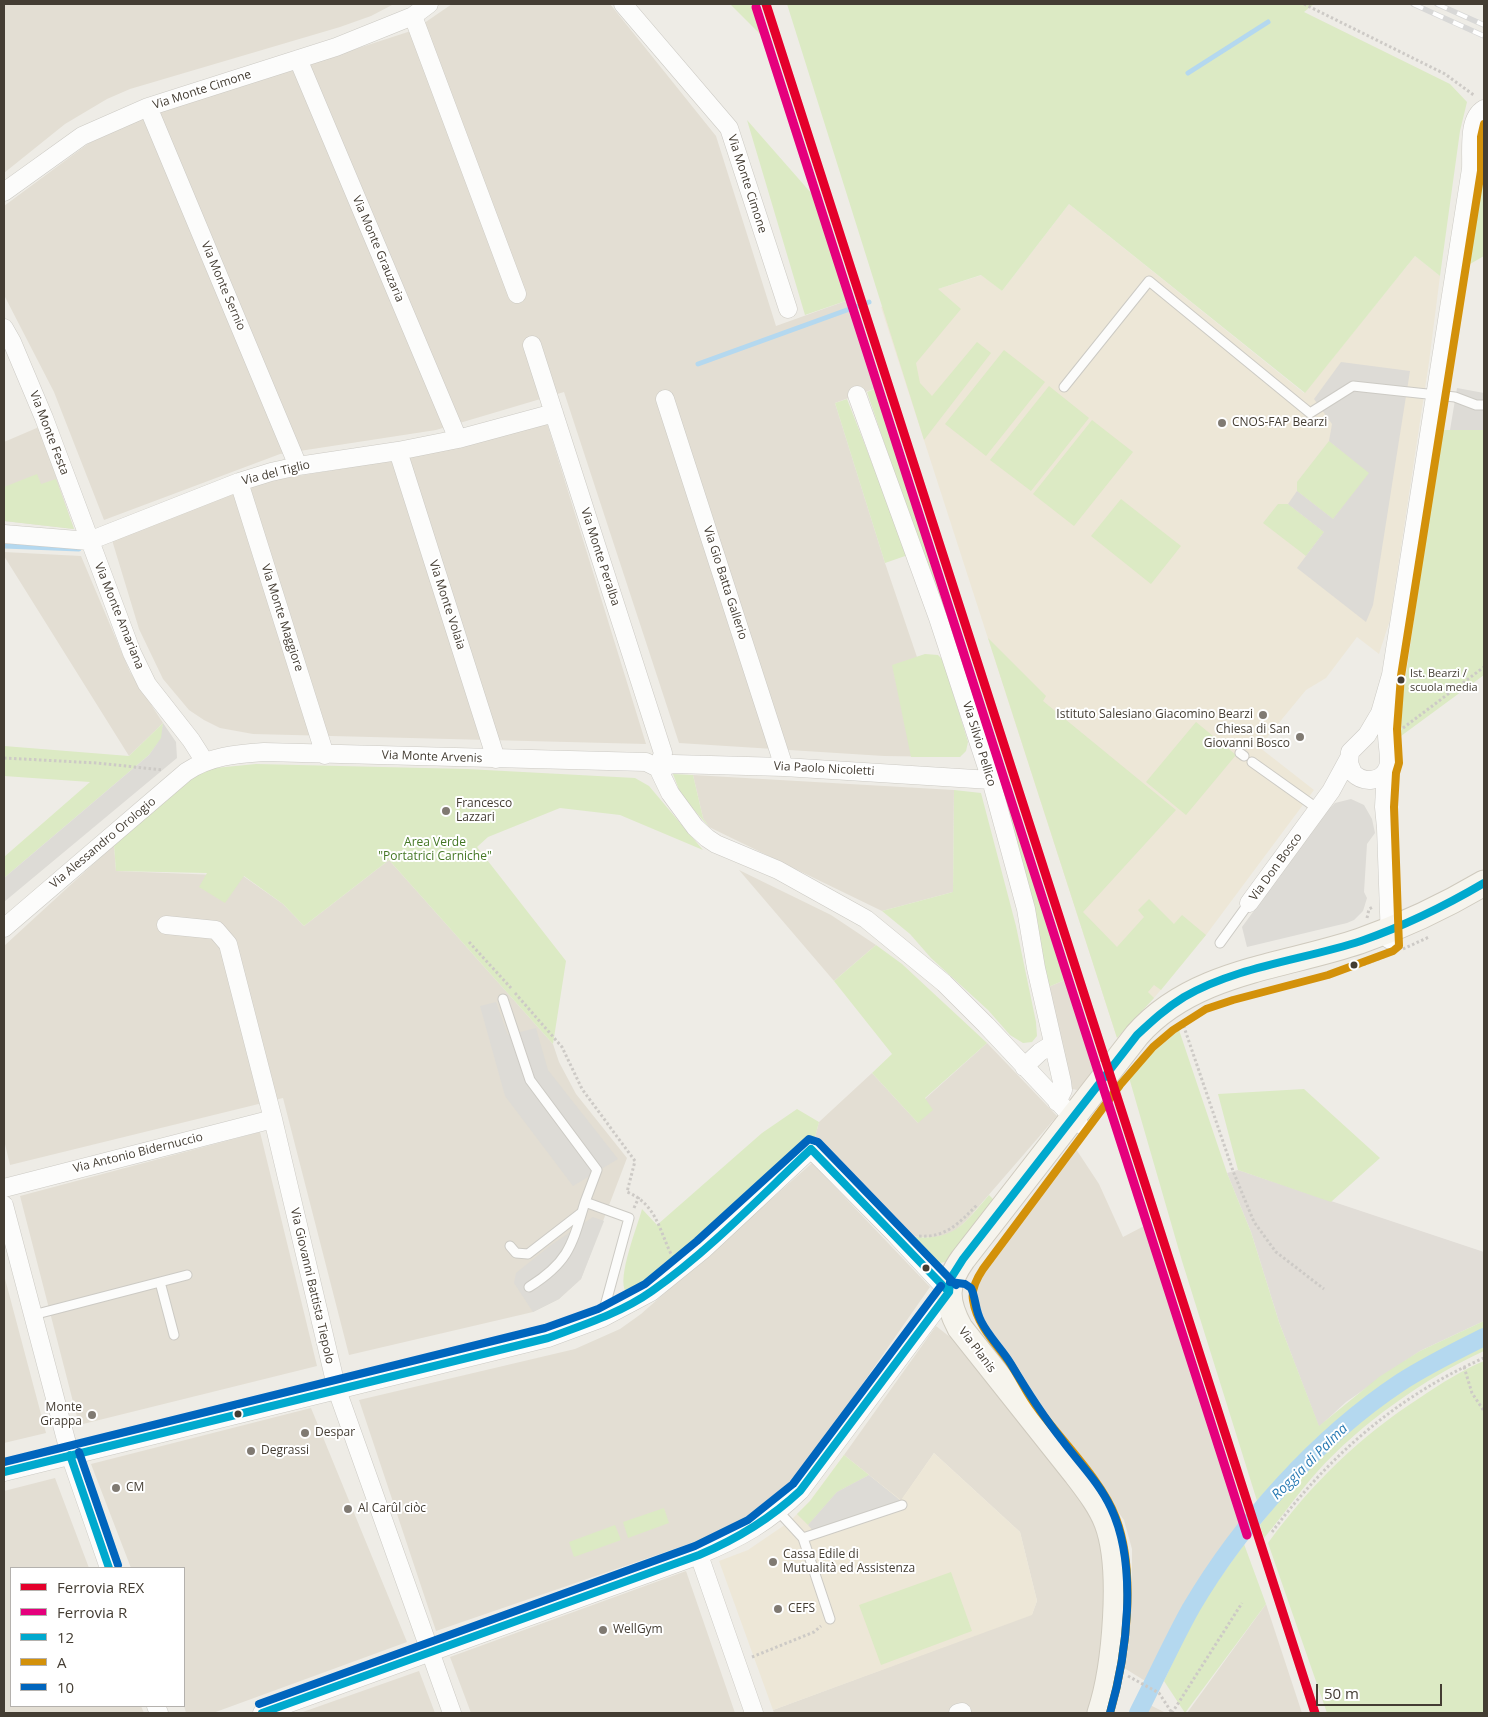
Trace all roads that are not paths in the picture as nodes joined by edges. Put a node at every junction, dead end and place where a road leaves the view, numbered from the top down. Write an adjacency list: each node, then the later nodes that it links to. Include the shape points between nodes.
1 (429, 4): 3 (street, Via Monte Cimone)
2 (623, 4): 11 (street, Via Monte Cimone, via 729,128)
3 (413, 16): 4 (street, Via Monte Cimone, via 336,47); 10 (street)
4 (298, 58): 5 (street, Via Monte Cimone); 20 (street, Via Monte Grauzaria)
5 (148, 107): 9 (street, Via Monte Cimone, via 82,136); 22 (street, Via Monte Sernio)
6 (1484, 109): 8 (street, Via Don Bosco, via 1474,122)
7 (1484, 151): 8 (street, Via Don Bosco)
8 (1471, 169): 16 (street, Via Don Bosco)
9 (4, 192)
10 (517, 294)
11 (788, 309)
12 (4, 328): 25 (street, Via Monte Festa, via 44,418)
13 (532, 345): 19 (street, Via Monte Peralba)
14 (1064, 387): 16 (lane, via 1149,280 1310,413 1353,386)
15 (856, 395): 37 (street, Via Silvio Pellico, via 938,618)
16 (1434, 395): 18 (lane, via 1455,396); 26 (street, Via Don Bosco)
17 (665, 400): 34 (street, Via Gio Batta Gallerio)
18 (1484, 405)
19 (554, 413): 20 (street, Via del Tiglio); 35 (street, Via Monte Peralba, via 663,752)
20 (458, 439): 21 (street, Via del Tiglio)
21 (398, 451): 22 (street, Via del Tiglio); 32 (street, Via Monte Volaia)
22 (298, 466): 23 (street, Via del Tiglio)
23 (239, 482): 25 (street, Via del Tiglio); 29 (street, Via Monte Maggiore)
24 (4, 534): 25 (street, Via del Tiglio)
25 (89, 541): 33 (street, Via Monte Amariana, via 147,684)
26 (1391, 675): 27 (street, Via Don Bosco, via 1380,713); 28 (street, Via Don Bosco)
27 (1362, 741): 28 (street, via 1371,740); 31 (street, Via Don Bosco, via 1353,748)
28 (1386, 751): 36 (street, Via Don Bosco, via 1389,763)
29 (325, 755): 32 (street, Via Monte Arvenis); 33 (street, Via Monte Arvenis, via 241,754)
30 (1245, 757): 41 (lane)
31 (1349, 758): 38 (street, via 1350,768); 39 (street, Via Don Bosco)
32 (496, 759): 35 (street, Via Monte Arvenis, via 646,762)
33 (205, 762): 46 (street, Via Alessandro Orologio, via 186,772)
34 (784, 767): 35 (street, Via Paolo Nicoletti, via 673,764); 37 (street, Via Paolo Nicoletti)
35 (658, 768): 52 (street, via 670,793 707,838 778,870 866,919 944,983)
36 (1386, 771): 38 (street, via 1378,778); 40 (street, Via Don Bosco)
37 (991, 780): 51 (street, Via Silvio Pellico, via 1026,909)
38 (1364, 780): 39 (street); 40 (street)
39 (1331, 791): 41 (street, Via Don Bosco)
40 (1384, 807): 47 (street, Via Don Bosco)
41 (1318, 809): 44 (street, Via Don Bosco)
42 (1484, 883): 47 (street)
43 (1484, 889): 47 (street, via 1439,918)
44 (1249, 903): 48 (lane, Via Don Bosco)
45 (166, 925): 54 (street, Via Giovanni Battista Tiepolo, via 216,930 228,944)
46 (4, 928)
47 (1390, 936): 50 (street, via 1211,983 1184,995)
48 (1220, 943)
49 (503, 999): 56 (lane, via 530,1080 597,1170)
50 (1171, 1011): 53 (street, via 1127,1061); 53 (street, via 1137,1034)
51 (1053, 1044): 52 (street); 53 (street, Via Silvio Pellico)
52 (1024, 1067): 53 (street)
53 (1069, 1115): 63 (street)
54 (273, 1119): 55 (street, Via Antonio Bidernuccio); 67 (street, Via Giovanni Battista Tiepolo)
55 (4, 1188)
56 (585, 1202): 58 (lane); 65 (lane, via 629,1218)
57 (4, 1205): 64 (street)
58 (582, 1213): 59 (lane, via 528,1254 516,1252); 62 (lane, via 562,1262 548,1276)
59 (510, 1246)
60 (187, 1275): 61 (lane)
61 (160, 1282): 64 (lane); 66 (lane)
62 (529, 1287)
63 (956, 1293): 65 (street, via 811,1149 678,1271 630,1305); 71 (street, via 800,1491); 80 (street, Via Planis, via 971,1325 1019,1400 1094,1499 1112,1536 1115,1559 1113,1643)
64 (33, 1315): 68 (street)
65 (602, 1318): 67 (street, via 548,1338)
66 (174, 1335)
67 (337, 1390): 68 (street); 76 (street, Via Giovanni Battista Tiepolo)
68 (70, 1456): 69 (street); 74 (street)
69 (4, 1472)
70 (902, 1505): 72 (lane)
71 (779, 1512): 72 (lane); 73 (street, via 756,1529)
72 (803, 1538): 75 (lane)
73 (699, 1556): 76 (street); 79 (street)
74 (109, 1567)
75 (830, 1619)
76 (430, 1653): 77 (street); 78 (street, Via Giovanni Battista Tiepolo)
77 (262, 1713)
78 (452, 1713)
79 (754, 1713)
80 (1100, 1713)

